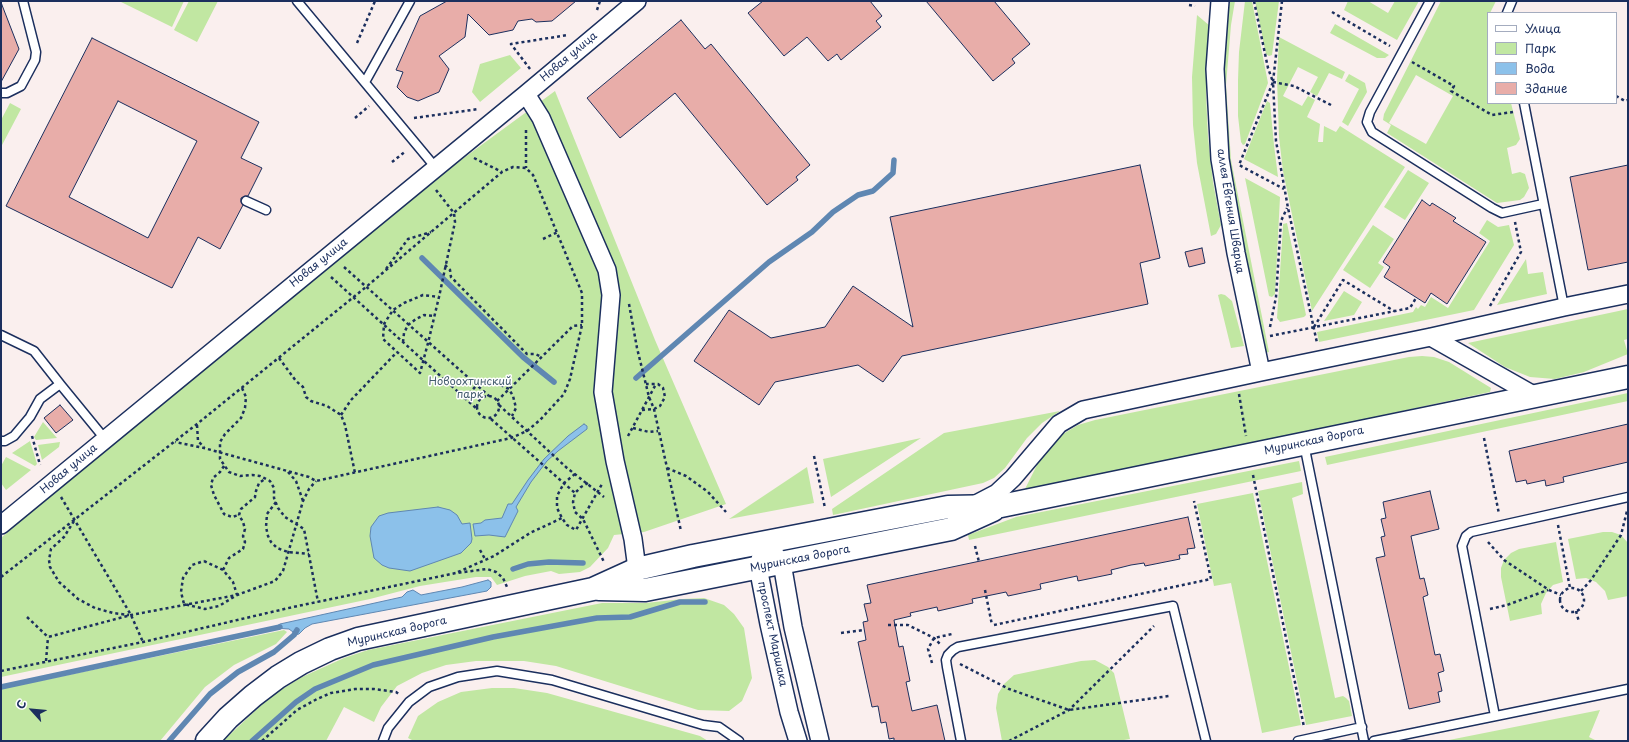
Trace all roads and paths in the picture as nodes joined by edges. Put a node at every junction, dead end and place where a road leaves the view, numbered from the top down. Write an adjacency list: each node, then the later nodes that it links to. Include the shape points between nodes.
1 (23, 1): 22 (lane, via 36,52 35,60 21,86 8,93)
2 (296, 1): 20 (lane)
3 (375, 1): 16 (path)
4 (410, 1): 20 (lane)
5 (637, 1): 23 (street, Новая улица)
6 (1220, 1): 72 (street, аллея Евгения Шварца, via 1214,69 1220,159 1236,253)
7 (1254, 1): 21 (path)
8 (1282, 1): 21 (path)
9 (1430, 1): 37 (lane, via 1370,112 1367,122 1372,132 1492,208 1502,212)
10 (1512, 1): 14 (lane)
11 (1189, 6): 12 (path)
12 (1195, 6)
13 (1332, 12): 17 (path)
14 (1507, 12)
15 (570, 35): 19 (path, via 511,44)
16 (357, 43)
17 (1395, 48)
18 (1409, 61): 28 (path, via 1454,86 1451,91 1492,115)
19 (534, 73)
20 (365, 82): 34 (lane)
21 (1273, 82): 26 (path, via 1294,86); 35 (path, via 1276,141); 35 (path, via 1239,166)
22 (1, 93)
23 (526, 94): 34 (street, Новая улица); 150 (street, via 541,118 607,270 611,295 603,392)
24 (1617, 97): 25 (path)
25 (1628, 100)
26 (1331, 105)
27 (369, 106): 30 (path)
28 (1525, 106): 37 (lane)
29 (485, 108): 31 (path)
30 (355, 118)
31 (414, 118)
32 (406, 151): 33 (path)
33 (392, 162)
34 (430, 172): 40 (path); 45 (street, Новая улица)
35 (1284, 189): 38 (path)
36 (246, 200): 39 (lane)
37 (1543, 204): 55 (lane)
38 (1288, 208): 62 (path); 62 (path, via 1281,221 1276,297 1268,336)
39 (266, 210)
40 (454, 213): 42 (path); 43 (path, via 502,172 513,167 526,168 533,175); 46 (path, via 455,222)
41 (1515, 222): 54 (path, via 1521,252)
42 (433, 231): 47 (path); 47 (path, via 408,239)
43 (558, 232): 44 (path); 61 (path, via 582,293)
44 (543, 239)
45 (324, 260): 48 (path); 51 (path); 101 (street, Новая улица)
46 (445, 265): 50 (path); 69 (path, via 452,277 527,354)
47 (383, 273): 48 (path)
48 (366, 287): 51 (path); 56 (path)
49 (1628, 294): 55 (street)
50 (438, 297): 56 (path, via 423,295); 58 (path)
51 (353, 298): 59 (path); 70 (path)
52 (1416, 298): 57 (path, via 1410,308)
53 (629, 300): 75 (path, via 636,348)
54 (1490, 306)
55 (1564, 306): 64 (street)
56 (393, 310): 59 (path); 60 (path)
57 (1394, 311): 62 (path); 62 (path, via 1343,280)
58 (434, 316): 60 (path, via 424,315); 66 (path)
59 (384, 324): 65 (path); 68 (path, via 383,339)
60 (408, 325): 65 (path); 66 (path)
61 (582, 325): 69 (path, via 573,326); 96 (path, via 570,379 564,394)
62 (1313, 327): 67 (path)
63 (1, 335): 76 (lane, via 34,351)
64 (1431, 337): 72 (street); 82 (street)
65 (403, 342): 71 (path)
66 (428, 343): 71 (path); 78 (path)
67 (1318, 348)
68 (397, 352): 71 (path, via 420,373); 90 (path, via 351,400)
69 (542, 357): 80 (path)
70 (279, 358): 79 (path); 90 (path, via 296,381 304,387 306,397)
71 (423, 361): 84 (path)
72 (1261, 372): 73 (street)
73 (1236, 377): 107 (path); 126 (street, via 1083,410 1059,424 997,493)
74 (1628, 377): 82 (street, Муринская дорога)
75 (646, 382): 77 (path); 83 (path)
76 (60, 384): 101 (lane); 102 (lane, via 40,399 30,417 14,436)
77 (656, 384): 83 (path); 89 (path, via 663,388 665,397)
78 (476, 386): 80 (path, via 483,382 492,382); 81 (path); 84 (path)
79 (242, 388): 93 (path); 106 (path, via 246,397 245,408 241,418 224,434 220,442)
80 (509, 389): 85 (path); 91 (path, via 516,403)
81 (489, 396): 85 (path); 87 (path, via 480,400)
82 (1535, 396): 104 (street, Муринская дорога)
83 (649, 397): 88 (path); 89 (path)
84 (466, 398): 87 (path)
85 (497, 401): 86 (path)
86 (499, 405): 91 (path); 92 (path, via 497,415)
87 (477, 409): 92 (path, via 483,417)
88 (642, 410): 89 (path); 94 (path)
89 (654, 410): 95 (path)
90 (341, 415): 114 (path)
91 (512, 416): 96 (path)
92 (491, 419): 98 (path)
93 (197, 424): 103 (path); 105 (path, via 198,441)
94 (633, 428): 95 (path, via 649,432); 99 (path)
95 (658, 430): 112 (path)
96 (527, 431): 98 (path); 111 (path)
97 (32, 436): 109 (path)
98 (511, 438): 114 (path); 119 (path)
99 (627, 438)
100 (1484, 438): 130 (path)
101 (104, 439): 118 (street, Новая улица)
102 (1, 441)
103 (175, 442): 105 (path); 133 (path)
104 (1304, 443): 107 (street, Муринская дорога); 185 (lane)
105 (204, 448): 106 (path)
106 (220, 452): 110 (path); 113 (path)
107 (1249, 455): 125 (street, Муринская дорога); 186 (path)
108 (814, 456): 127 (path)
109 (40, 465)
110 (224, 466): 116 (path, via 229,472 240,476 252,475); 131 (path, via 213,478 211,485 214,495 224,514 232,517)
111 (567, 468)
112 (667, 468): 129 (path, via 686,476 708,492); 138 (path)
113 (288, 471): 117 (path); 123 (path, via 296,481)
114 (355, 473): 117 (path)
115 (575, 474): 119 (path)
116 (265, 479): 124 (path, via 270,481 274,488); 131 (path, via 260,483 255,497 244,505)
117 (316, 481): 123 (path)
118 (52, 483): 133 (path); 137 (street, Новая улица)
119 (564, 483): 121 (path); 132 (path, via 557,496 557,508)
120 (588, 483): 121 (path)
121 (575, 493): 134 (path, via 575,512)
122 (1628, 497): 184 (lane, via 1471,532 1466,536 1462,546)
123 (303, 501): 136 (path)
124 (276, 502): 136 (path, via 285,517); 143 (path, via 267,514 268,536 277,548)
125 (1001, 506): 126 (street, Муринская дорога); 147 (street, Муринская дорога, via 951,529)
126 (970, 507): 140 (street, Муринская дорога, via 948,507)
127 (825, 508)
128 (1628, 508): 159 (path, via 1621,535)
129 (726, 512)
130 (1498, 514)
131 (239, 515): 151 (path, via 245,529 243,549 229,558)
132 (562, 518): 134 (path, via 567,525 576,530); 145 (path)
133 (75, 519): 153 (path); 166 (path); 166 (path, via 64,537 51,549 50,567 59,582 78,599 113,614)
134 (583, 519): 148 (path)
135 (1558, 522): 155 (path)
136 (296, 523): 143 (path); 144 (path, via 304,529)
137 (1, 525)
138 (681, 531)
139 (1484, 537): 158 (path, via 1504,560)
140 (765, 542): 147 (street, проспект Маршака); 149 (street, проспект Маршака); 150 (street, Муринская дорога)
141 (975, 546): 146 (path)
142 (480, 550): 145 (path)
143 (288, 552): 144 (path); 160 (path, via 283,571 275,581)
144 (309, 554): 162 (path)
145 (484, 559): 152 (path)
146 (979, 562)
147 (782, 563): 149 (street, Муринская дорога); 192 (street, проспект Маршака)
148 (605, 564)
149 (758, 567): 156 (street, Муринская дорога, via 645,590); 191 (street, проспект Маршака, via 786,698)
150 (637, 569): 156 (street, Муринская дорога)
151 (223, 570): 160 (path, via 233,582); 163 (path, via 204,561 192,565 183,578 180,592)
152 (456, 573): 154 (path, via 487,569 503,578); 162 (path)
153 (1, 577)
154 (507, 588)
155 (1570, 588): 159 (path); 161 (path)
156 (593, 589): 187 (street, Муринская дорога, via 358,640 330,649 278,677 228,718)
157 (985, 590): 170 (path)
158 (1549, 590): 161 (path); 164 (path)
159 (1581, 591): 165 (path, via 1584,601 1582,607)
160 (237, 595): 163 (path); 163 (path, via 219,606 205,609)
161 (1561, 595): 165 (path, via 1562,606 1566,610)
162 (318, 602): 176 (path)
163 (184, 604): 166 (path)
164 (1490, 609)
165 (1576, 611): 168 (path)
166 (131, 615): 174 (path); 176 (path)
167 (27, 618): 174 (path)
168 (1579, 622)
169 (888, 625): 175 (path, via 908,624)
170 (992, 625)
171 (1154, 626): 183 (path)
172 (864, 630): 173 (path)
173 (841, 633)
174 (48, 637): 177 (path)
175 (934, 638)
176 (144, 642): 177 (path)
177 (46, 661): 179 (path)
178 (959, 663): 183 (path, via 1009,690)
179 (1, 671)
180 (1628, 689): 184 (lane)
181 (1169, 696): 183 (path)
182 (409, 702): 188 (path, via 396,692 374,689 331,693 297,710); 189 (lane, via 388,728); 190 (lane, via 429,687 458,676 497,671 552,680 703,725 719,727)
183 (1069, 710): 194 (path)
184 (1495, 716): 198 (lane)
185 (1362, 727): 186 (lane); 197 (lane)
186 (1306, 740): 196 (lane)
187 (207, 741)
188 (262, 741)
189 (383, 741)
190 (739, 741)
191 (798, 741)
192 (820, 741)
193 (961, 741): 195 (lane, via 946,660 953,650 1173,606)
194 (1009, 741)
195 (1206, 741)
196 (1298, 741)
197 (1364, 741)
198 (1374, 741)

